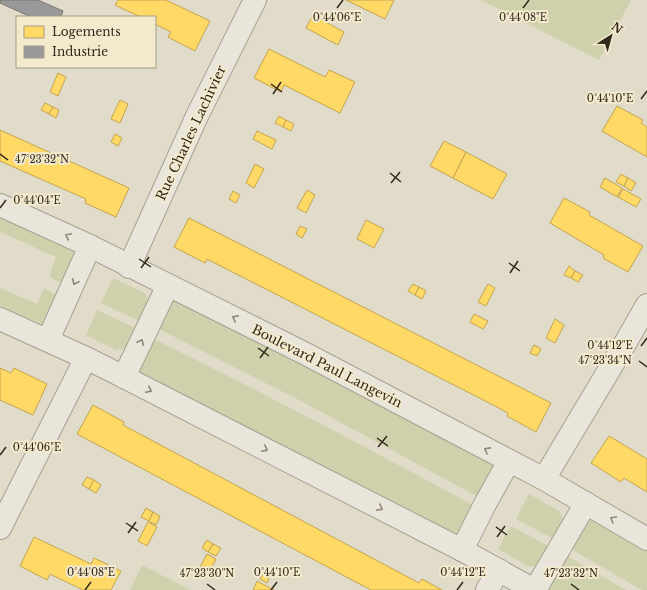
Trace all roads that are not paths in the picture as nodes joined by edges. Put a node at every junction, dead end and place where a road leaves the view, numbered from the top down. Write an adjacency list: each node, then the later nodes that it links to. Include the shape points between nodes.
1 (255, 0): 4 (street, Rue Charles Lachivier, via 197,116)
2 (0, 205): 3 (street, Boulevard Paul Langevin, one-way to 2)
3 (90, 246): 4 (street, Boulevard Paul Langevin); 8 (street, one-way to 8)
4 (130, 266): 5 (street, Boulevard Paul Langevin)
5 (168, 285): 10 (street, one-way to 5); 11 (street, Boulevard Paul Langevin, one-way to 5)
6 (647, 305): 12 (street)
7 (0, 319): 8 (street)
8 (48, 340): 9 (street)
9 (86, 358): 10 (street); 14 (street)
10 (124, 377): 16 (street, one-way to 16)
11 (509, 461): 12 (street, Boulevard Paul Langevin); 16 (street)
12 (544, 479): 13 (street, Boulevard Paul Langevin)
13 (586, 503): 15 (street, Boulevard Paul Langevin, one-way to 13); 19 (street)
14 (0, 528)
15 (647, 539)
16 (462, 550): 17 (street)
17 (499, 570): 18 (street); 19 (street)
18 (487, 590)
19 (535, 590)

